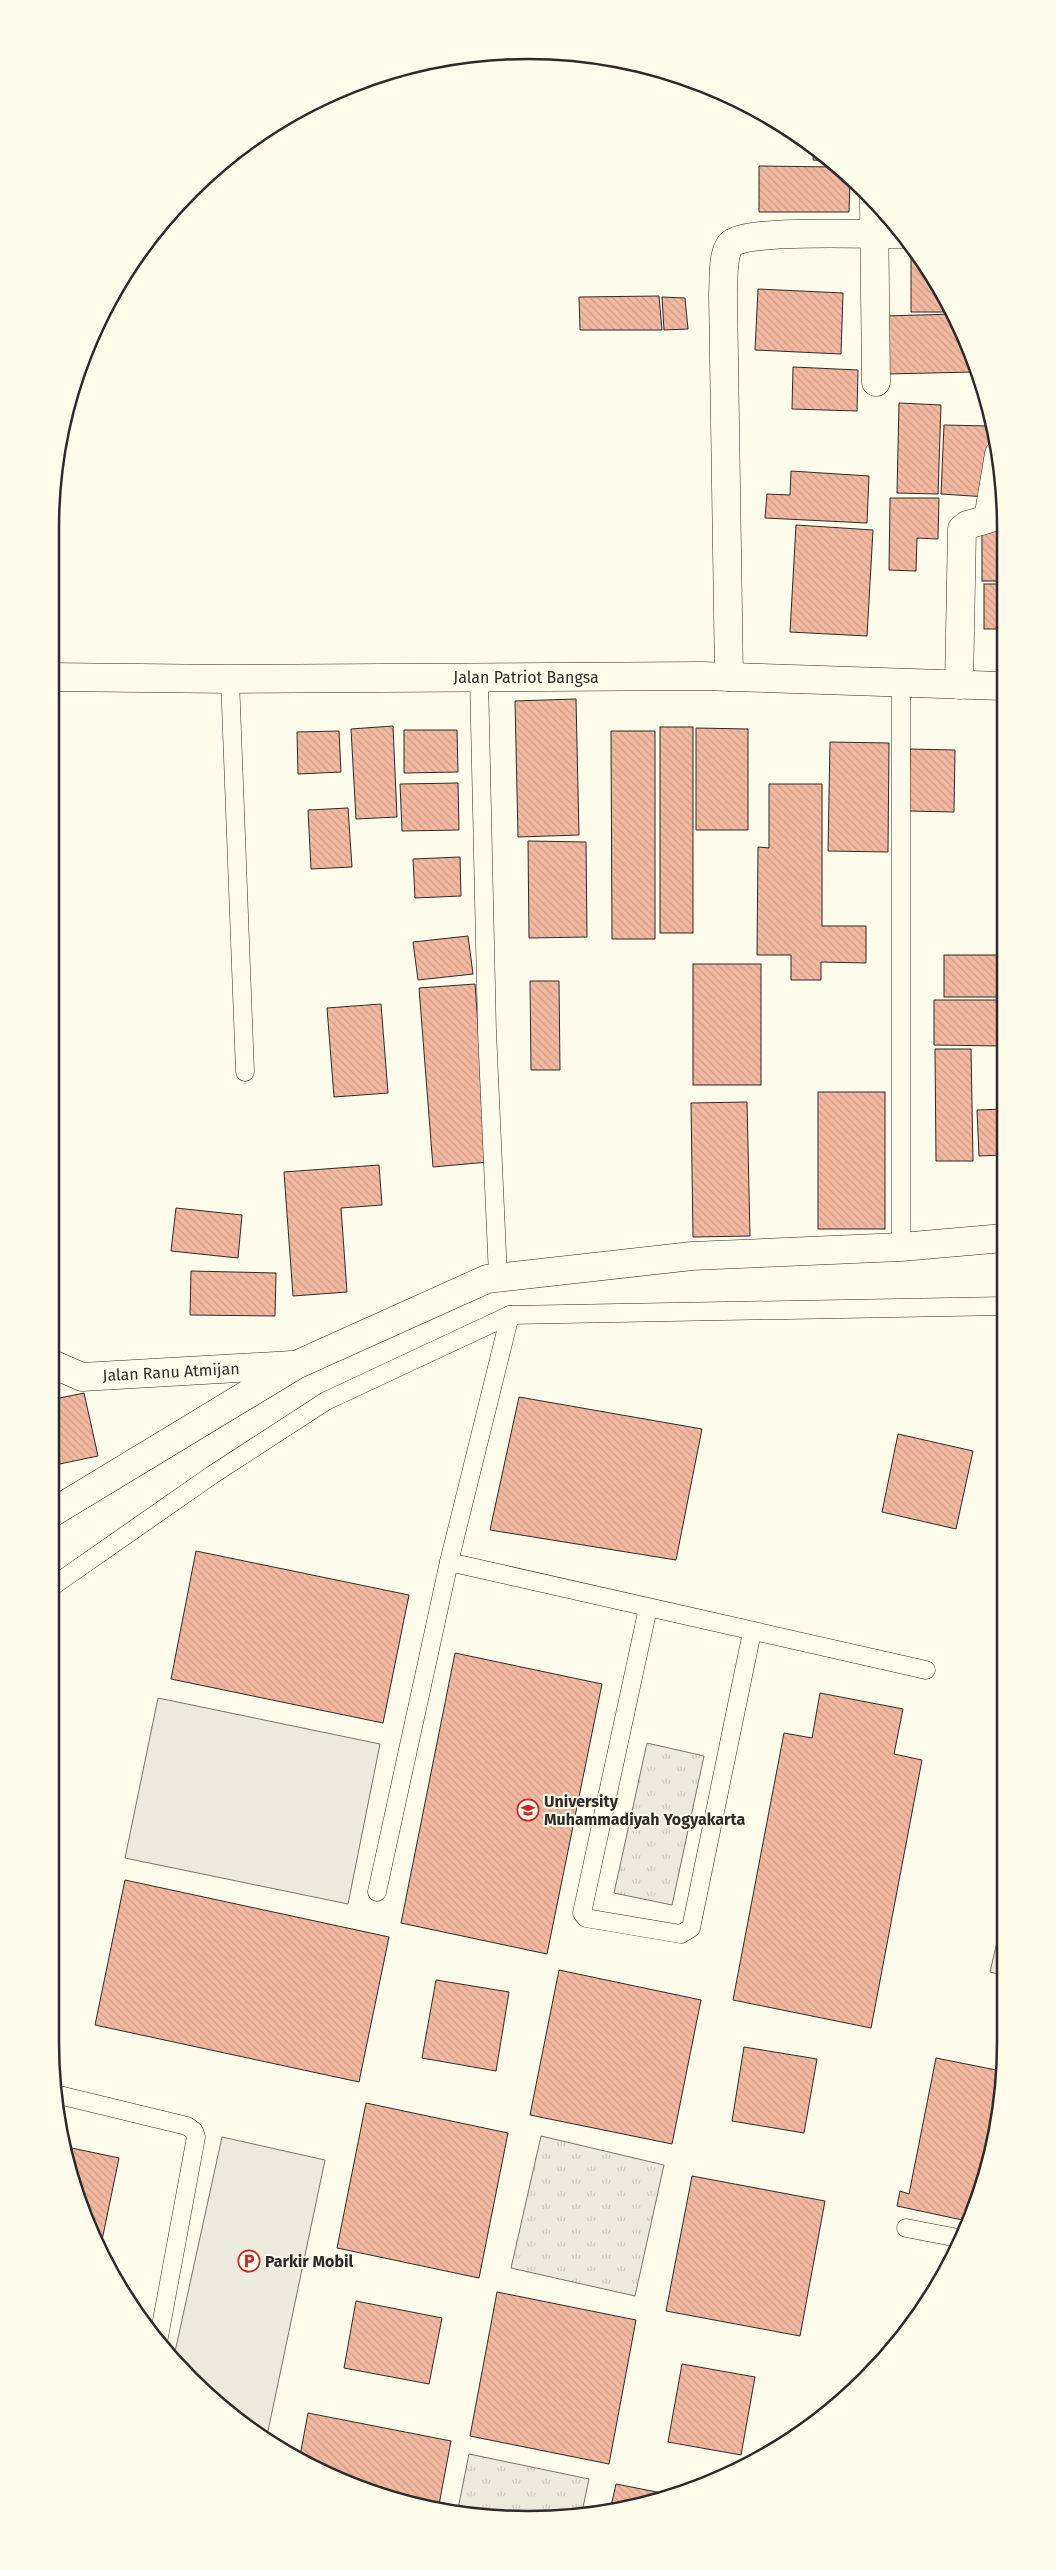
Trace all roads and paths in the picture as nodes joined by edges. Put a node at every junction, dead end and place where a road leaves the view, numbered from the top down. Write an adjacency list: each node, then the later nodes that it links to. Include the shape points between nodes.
1 (874, 211): 3 (street)
2 (894, 234): 3 (street)
3 (874, 235): 4 (street); 7 (street, via 754,236 736,240 727,253 723,294)
4 (876, 382)
5 (994, 479): 11 (street, via 988,518 962,529)
6 (59, 677): 9 (street, Jalan Patriot Bangsa)
7 (729, 677): 8 (street, Jalan Patriot Bangsa); 10 (street, Jalan Patriot Bangsa)
8 (478, 678): 9 (street, Jalan Patriot Bangsa); 16 (lane, via 487,1031)
9 (230, 679): 13 (lane)
10 (901, 684): 11 (street, Jalan Patriot Bangsa); 15 (lane)
11 (958, 685): 12 (street, Jalan Patriot Bangsa)
12 (997, 686)
13 (245, 1072)
14 (997, 1239): 15 (street)
15 (901, 1247): 16 (street, via 692,1256)
16 (498, 1276): 19 (street, via 487,1278)
17 (997, 1306): 18 (lane)
18 (510, 1315): 22 (lane); 23 (lane, via 326,1401 212,1475)
19 (296, 1365): 20 (street, Jalan Ranu Atmijan, via 82,1377); 21 (street)
20 (59, 1367)
21 (59, 1509)
22 (448, 1562): 24 (lane); 27 (lane)
23 (59, 1582)
24 (648, 1608): 25 (lane); 25 (lane, via 582,1913 586,1918 681,1934 691,1928)
25 (752, 1632): 26 (lane)
26 (926, 1670)
27 (377, 1892)
28 (62, 2097): 31 (lane, via 187,2126 194,2131 196,2137)
29 (906, 2228): 30 (lane)
30 (955, 2237)
31 (160, 2333)

